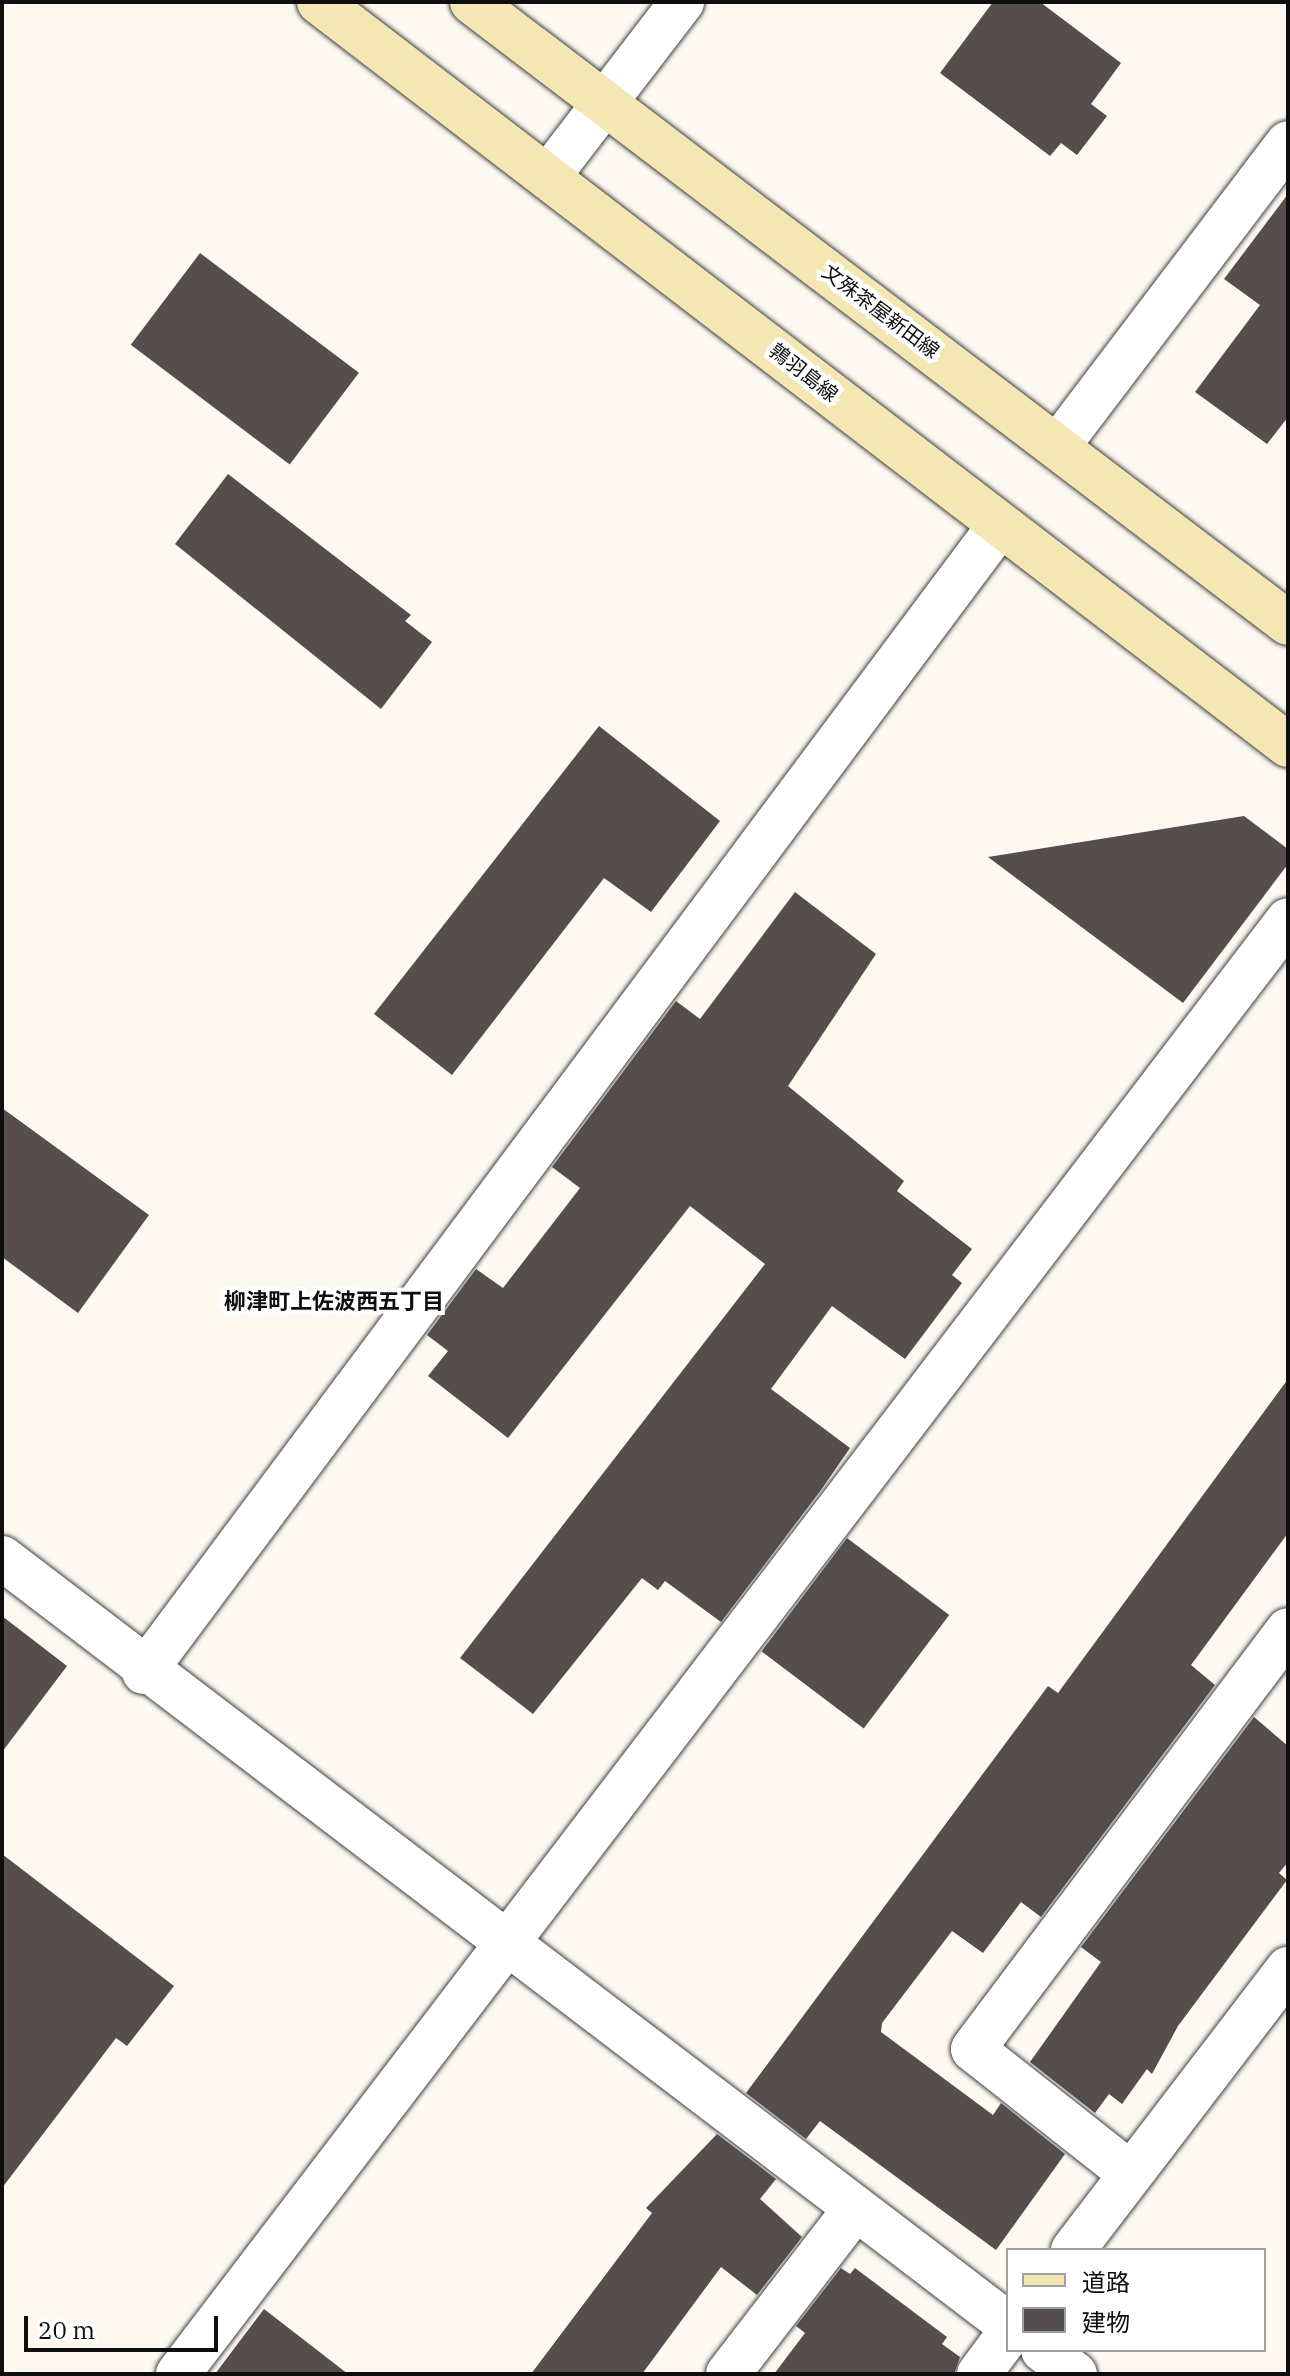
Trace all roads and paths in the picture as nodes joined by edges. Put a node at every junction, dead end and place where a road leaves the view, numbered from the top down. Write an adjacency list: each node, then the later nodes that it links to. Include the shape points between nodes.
1 (319, 2): 6 (main road, 鶉羽島線)
2 (472, 2): 4 (main road, 文殊茶屋新田線)
3 (682, 2): 4 (street)
4 (605, 100): 6 (street); 7 (main road, 文殊茶屋新田線)
5 (1288, 143): 7 (street)
6 (550, 174): 8 (main road, 鶉羽島線)
7 (1058, 446): 9 (main road, 文殊茶屋新田線)
8 (1000, 525): 10 (main road, 鶉羽島線); 14 (street)
9 (1288, 623)
10 (1288, 745)
11 (1288, 920): 15 (street)
12 (2, 1558): 14 (street)
13 (1288, 1630): 17 (street, via 973,2049)
14 (144, 1672): 15 (street)
15 (511, 1940): 18 (street); 23 (street)
16 (1288, 1969): 17 (street)
17 (1131, 2174): 19 (street)
18 (855, 2209): 20 (street); 24 (street)
19 (1075, 2248)
20 (1006, 2322)
21 (1006, 2338): 25 (street)
22 (1046, 2352): 26 (street)
23 (178, 2374)
24 (728, 2374)
25 (979, 2374)
26 (1075, 2374)

